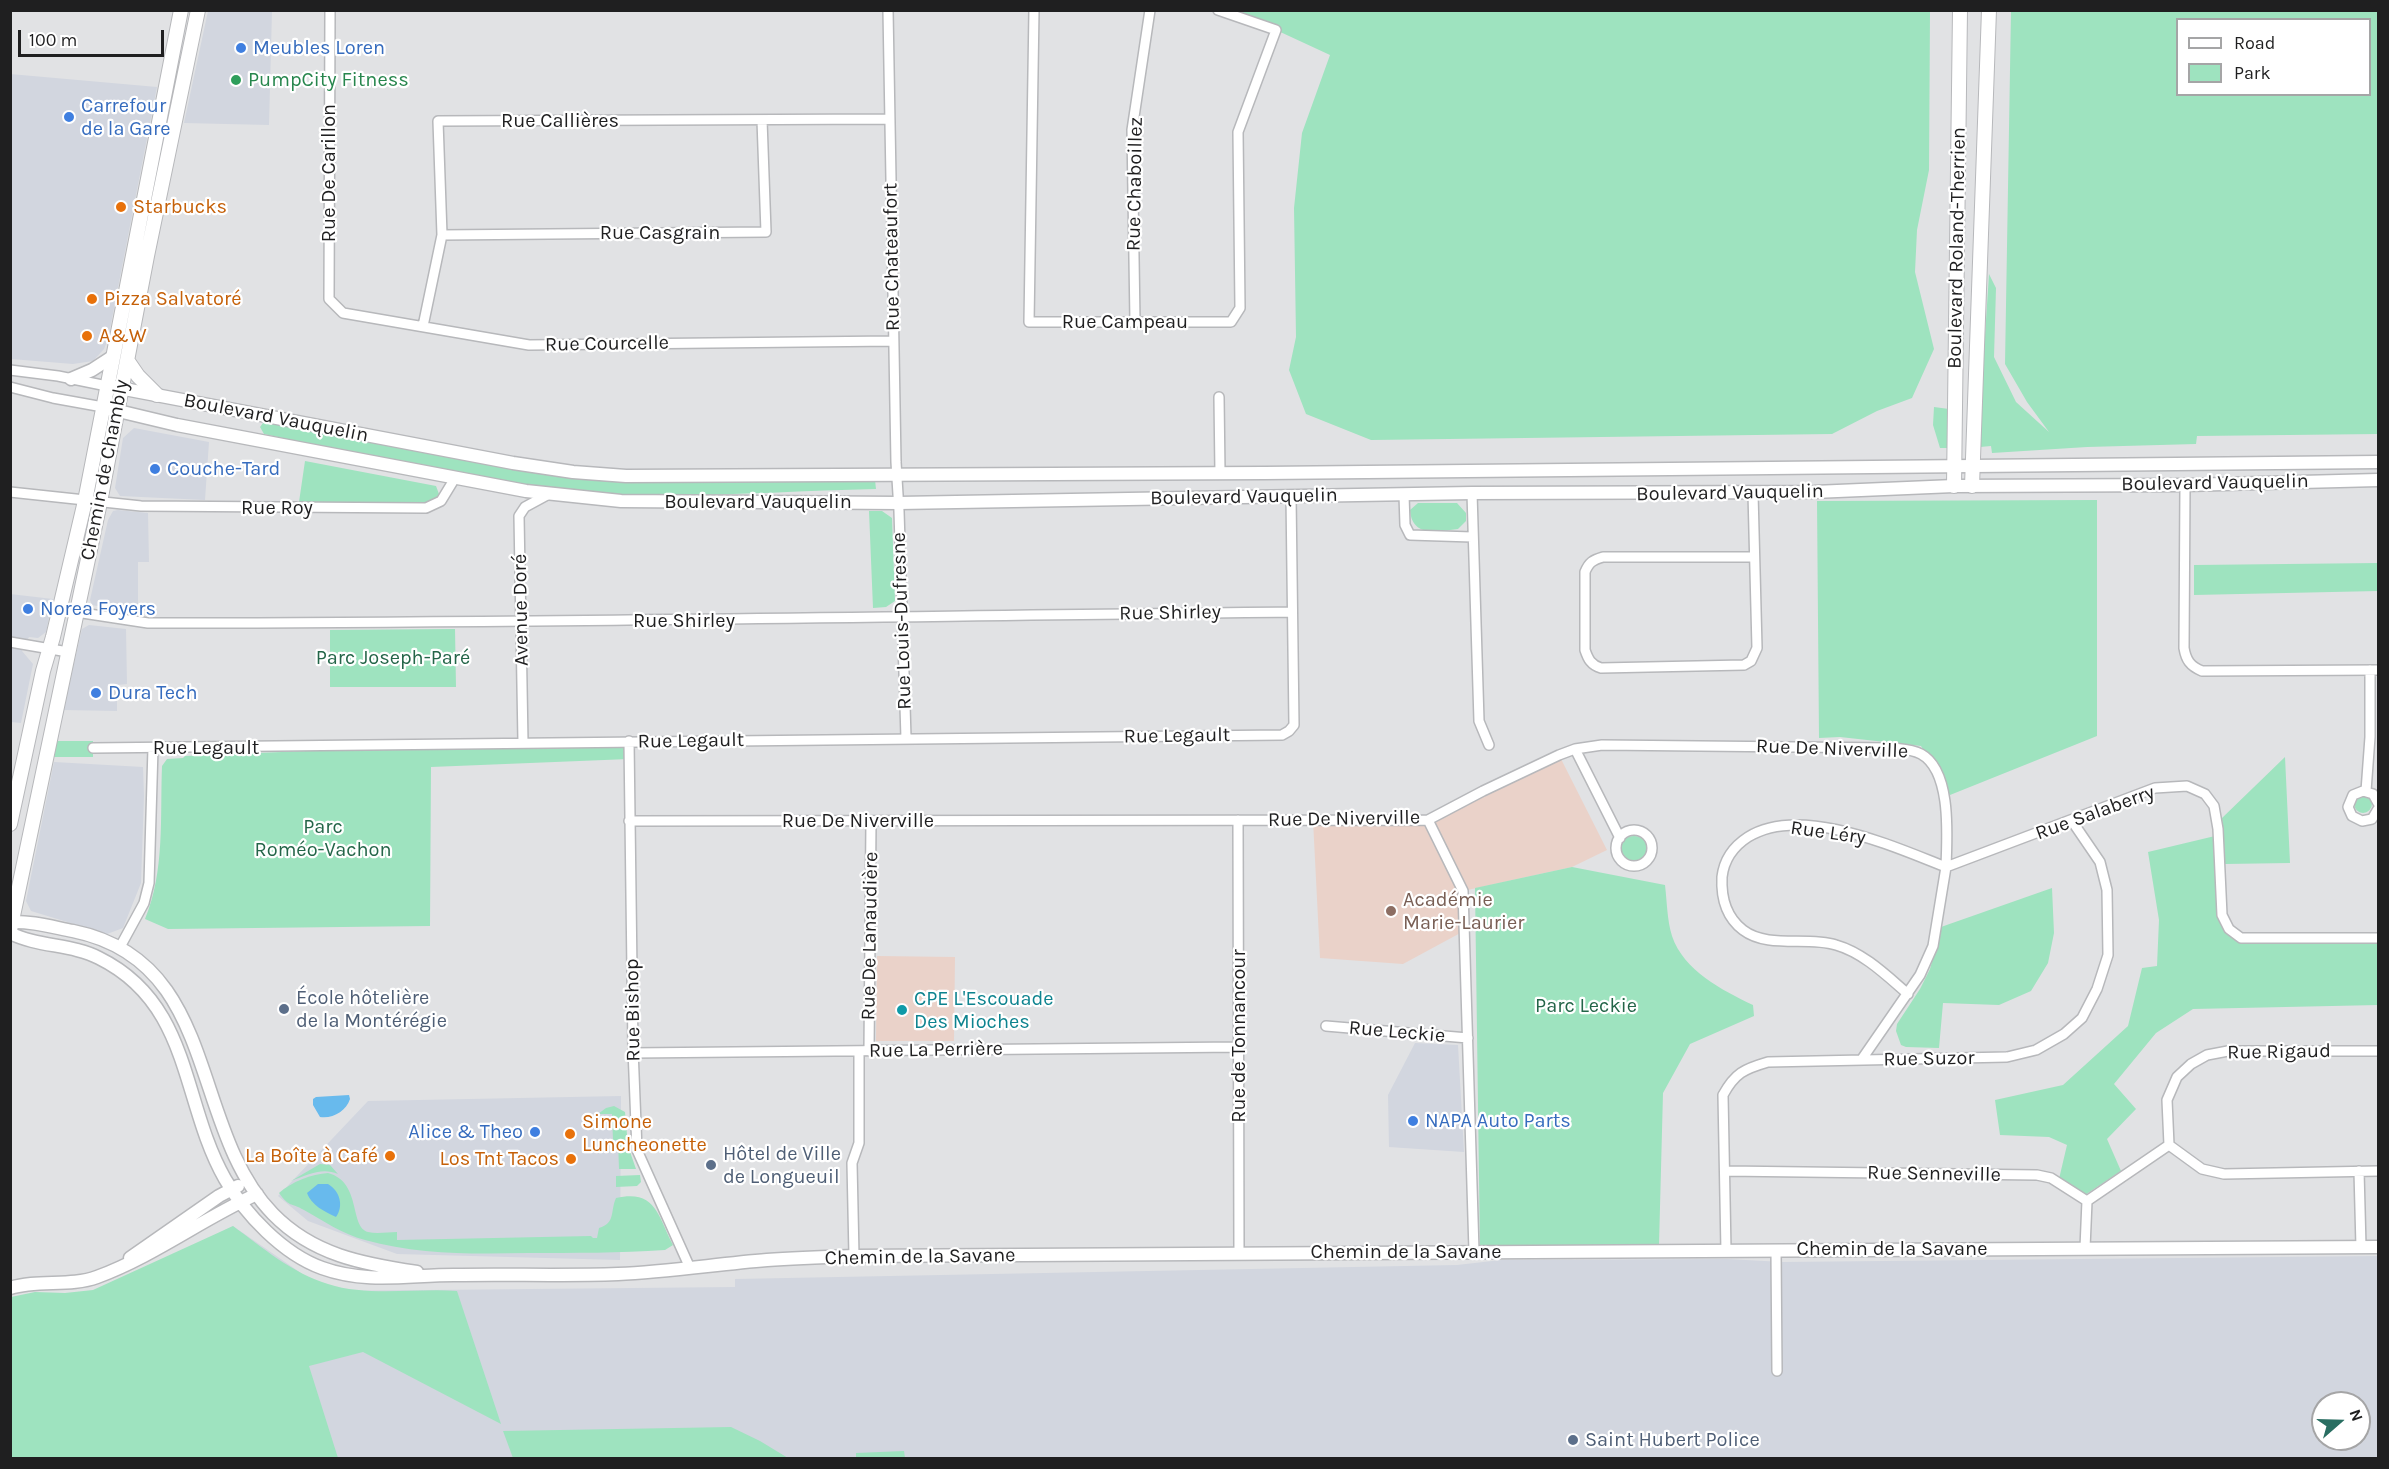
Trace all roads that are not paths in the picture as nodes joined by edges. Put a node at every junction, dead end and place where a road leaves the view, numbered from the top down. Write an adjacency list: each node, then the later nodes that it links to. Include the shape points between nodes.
1 (181, 10): 17 (main road, Chemin de Chambly)
2 (198, 10): 18 (main road, Chemin de Chambly)
3 (330, 10): 13 (street, Rue De Carillon)
4 (888, 10): 10 (street, Rue Chateaufort)
5 (1034, 10): 14 (street, Rue Campeau, via 1029,322)
6 (1150, 10): 14 (street, Rue Chaboillez, via 1132,130)
7 (1218, 10): 14 (street, Rue Campeau, via 1276,30 1238,132 1240,308 1231,321)
8 (1960, 10): 29 (main road, Boulevard Roland-Therrien)
9 (1989, 10): 28 (main road, Boulevard Roland-Therrien)
10 (890, 119): 11 (street, Rue Callières); 16 (street, Rue Chateaufort)
11 (762, 120): 12 (street, Rue Casgrain, via 766,232); 12 (street, Rue Callières, via 438,121)
12 (442, 235): 15 (street, Rue Callières)
13 (329, 299): 15 (street, Rue Courcelle, via 343,313)
14 (1135, 322)
15 (423, 326): 16 (street, Rue Courcelle, via 529,345)
16 (893, 341): 30 (street, Rue Chateaufort)
17 (112, 357): 20 (street); 21 (main road, Chemin de Chambly)
18 (127, 360): 23 (main road, Chemin de Chambly); 24 (main road)
19 (10, 370): 20 (street)
20 (70, 379): 21 (street)
21 (107, 386): 23 (street, Boulevard Vauquelin); 26 (main road, Chemin de Chambly)
22 (10, 387): 26 (street)
23 (122, 388): 24 (street, Boulevard Vauquelin); 26 (main road, Chemin de Chambly)
24 (157, 395): 30 (street, Boulevard Vauquelin, via 582,473 683,476)
25 (1219, 397): 31 (street, Boulevard Vauquelin)
26 (110, 409): 32 (street, Boulevard Vauquelin); 43 (main road, Chemin de Chambly); 44 (main road, Chemin de Chambly)
27 (2379, 462): 28 (street, Boulevard Vauquelin)
28 (1971, 466): 29 (street, Boulevard Vauquelin); 36 (main road, Boulevard Roland-Therrien)
29 (1954, 467): 31 (street, Boulevard Vauquelin); 35 (main road, Boulevard Roland-Therrien)
30 (897, 473): 31 (street, Boulevard Vauquelin); 45 (street, Rue Chateaufort)
31 (1220, 473)
32 (455, 478): 39 (street, Boulevard Vauquelin); 44 (street, Rue Roy, via 441,501 426,508 192,508)
33 (2379, 480): 34 (street, Boulevard Vauquelin)
34 (2185, 485): 36 (street, Boulevard Vauquelin); 55 (street, via 2184,648 2192,667 2202,671)
35 (1954, 486): 36 (street, Boulevard Vauquelin); 38 (street, Boulevard Vauquelin)
36 (1972, 486)
37 (10, 492): 43 (street, Rue Roy)
38 (1754, 493): 40 (street, Boulevard Vauquelin); 47 (street)
39 (549, 494): 45 (street, Boulevard Vauquelin, via 621,501); 51 (street, Avenue Doré, via 519,513)
40 (1472, 494): 41 (street, Boulevard Vauquelin); 46 (street)
41 (1404, 495): 42 (street, Boulevard Vauquelin); 46 (street, via 1405,525 1410,536)
42 (1291, 496): 45 (street, Boulevard Vauquelin); 49 (street)
43 (85, 501): 44 (street, Rue Roy); 53 (main road, Chemin de Chambly)
44 (100, 502): 48 (main road, Chemin de Chambly)
45 (899, 503): 50 (street, Rue Louis-Dufresne)
46 (1472, 537): 59 (street, via 1479,721)
47 (1754, 557): 47 (street, via 1757,648 1751,661 1744,665 1601,668 1588,658 1585,572 1594,560)
48 (76, 612): 51 (street, Rue Shirley, via 148,623); 54 (main road, Chemin de Chambly)
49 (1292, 612): 50 (street, Rue Shirley); 56 (street, Rue Legault, via 1294,719 1289,731 1282,735)
50 (902, 616): 51 (street, Rue Shirley); 56 (street, Rue Louis-Dufresne)
51 (522, 622): 58 (street, Avenue Doré)
52 (10, 642): 53 (street)
53 (50, 649): 54 (street); 71 (main road, Chemin de Chambly)
54 (68, 652): 74 (main road, Chemin de Chambly)
55 (2374, 670): 63 (street)
56 (906, 738): 57 (street, Rue Legault)
57 (629, 741): 58 (street, Rue Legault); 68 (street, Rue Bishop)
58 (523, 742): 61 (street, Rue Legault)
59 (1489, 745)
60 (93, 748): 61 (street, Rue Legault)
61 (153, 748): 76 (street, via 149,883 144,903)
62 (1575, 749): 67 (street, Rue De Niverville); 72 (street); 73 (street, Rue De Niverville, via 1602,745 1912,750 1931,764 1944,793)
63 (2366, 791): 64 (street, via 2376,796); 65 (street, via 2351,797 2351,814 2367,821)
64 (2379, 803)
65 (2379, 809)
66 (1238, 820): 67 (street, Rue De Niverville); 69 (street, Rue De Niverville); 80 (street, Rue de Tonnancour)
67 (1428, 820): 79 (street, Rue Leckie, via 1463,891)
68 (629, 821): 69 (street, Rue De Niverville); 83 (street, Rue Bishop)
69 (871, 821): 81 (street, Rue De Lanaudière)
70 (2072, 821): 73 (street, Rue Salaberry); 75 (street, Rue Salaberry, via 2146,791 2187,786 2205,794 2214,806 2222,915 2229,929 2241,938); 84 (street, Rue Suzor, via 2100,862 2107,890 2109,955 2082,1018 2036,1050 2007,1057)
71 (10, 824)
72 (1620, 838)
73 (1946, 867): 77 (street, via 1933,946); 77 (street, Rue Léry, via 1873,839 1801,825 1755,832 1730,854 1722,874 1725,908 1743,930 1768,940 1838,945 1857,954)
74 (11, 927): 76 (street, Chemin de la Savane, via 26,921 87,934); 90 (street, Chemin de la Savane, via 23,940 97,957 127,974 149,997 175,1039 204,1129)
75 (2379, 938)
76 (120, 947): 89 (street, Chemin de la Savane, via 164,983 188,1026 228,1140)
77 (1908, 994): 84 (street)
78 (1326, 1026): 79 (street, Rue Leckie)
79 (1468, 1038): 97 (street, Rue Leckie)
80 (1239, 1047): 81 (street, Rue La Perrière); 100 (street, Rue de Tonnancour)
81 (864, 1051): 83 (street, Rue La Perrière); 101 (street, Rue De Lanaudière, via 859,1143 852,1163)
82 (2379, 1051): 85 (street, Rue Rigaud, via 2228,1051 2206,1055 2177,1077 2167,1100)
83 (633, 1053): 103 (street, Rue Bishop, via 637,1150)
84 (1862, 1059): 86 (street, Rue Suzor, via 1768,1062 1745,1069 1731,1080 1723,1095)
85 (2169, 1145): 87 (street, via 2202,1169 2224,1174); 92 (street)
86 (1726, 1171): 92 (street, Rue Senneville, via 2037,1175 2051,1178); 98 (street, Rue Suzor)
87 (2359, 1171): 88 (street); 94 (street)
88 (2379, 1171)
89 (248, 1181): 90 (street); 91 (street, Chemin de la Savane)
90 (232, 1189): 93 (street, Chemin de la Savane); 102 (street)
91 (257, 1194): 93 (street); 104 (street, Chemin de la Savane, via 291,1230 348,1260)
92 (2087, 1201): 96 (street)
93 (241, 1202): 102 (street, via 142,1259); 104 (street, Chemin de la Savane, via 261,1227 319,1267 370,1278)
94 (2361, 1247): 95 (street, Chemin de la Savane); 96 (street, Chemin de la Savane)
95 (2379, 1247)
96 (2085, 1248): 99 (street, Chemin de la Savane)
97 (1474, 1251): 98 (street, Chemin de la Savane); 100 (street, Chemin de la Savane)
98 (1726, 1251): 99 (street, Chemin de la Savane)
99 (1776, 1251): 106 (street)
100 (1239, 1252): 101 (street, Chemin de la Savane)
101 (854, 1256): 103 (street, Chemin de la Savane)
102 (120, 1266): 105 (street, via 85,1280)
103 (690, 1268): 104 (street, Chemin de la Savane, via 619,1274)
104 (433, 1275)
105 (10, 1288)
106 (1777, 1371)

